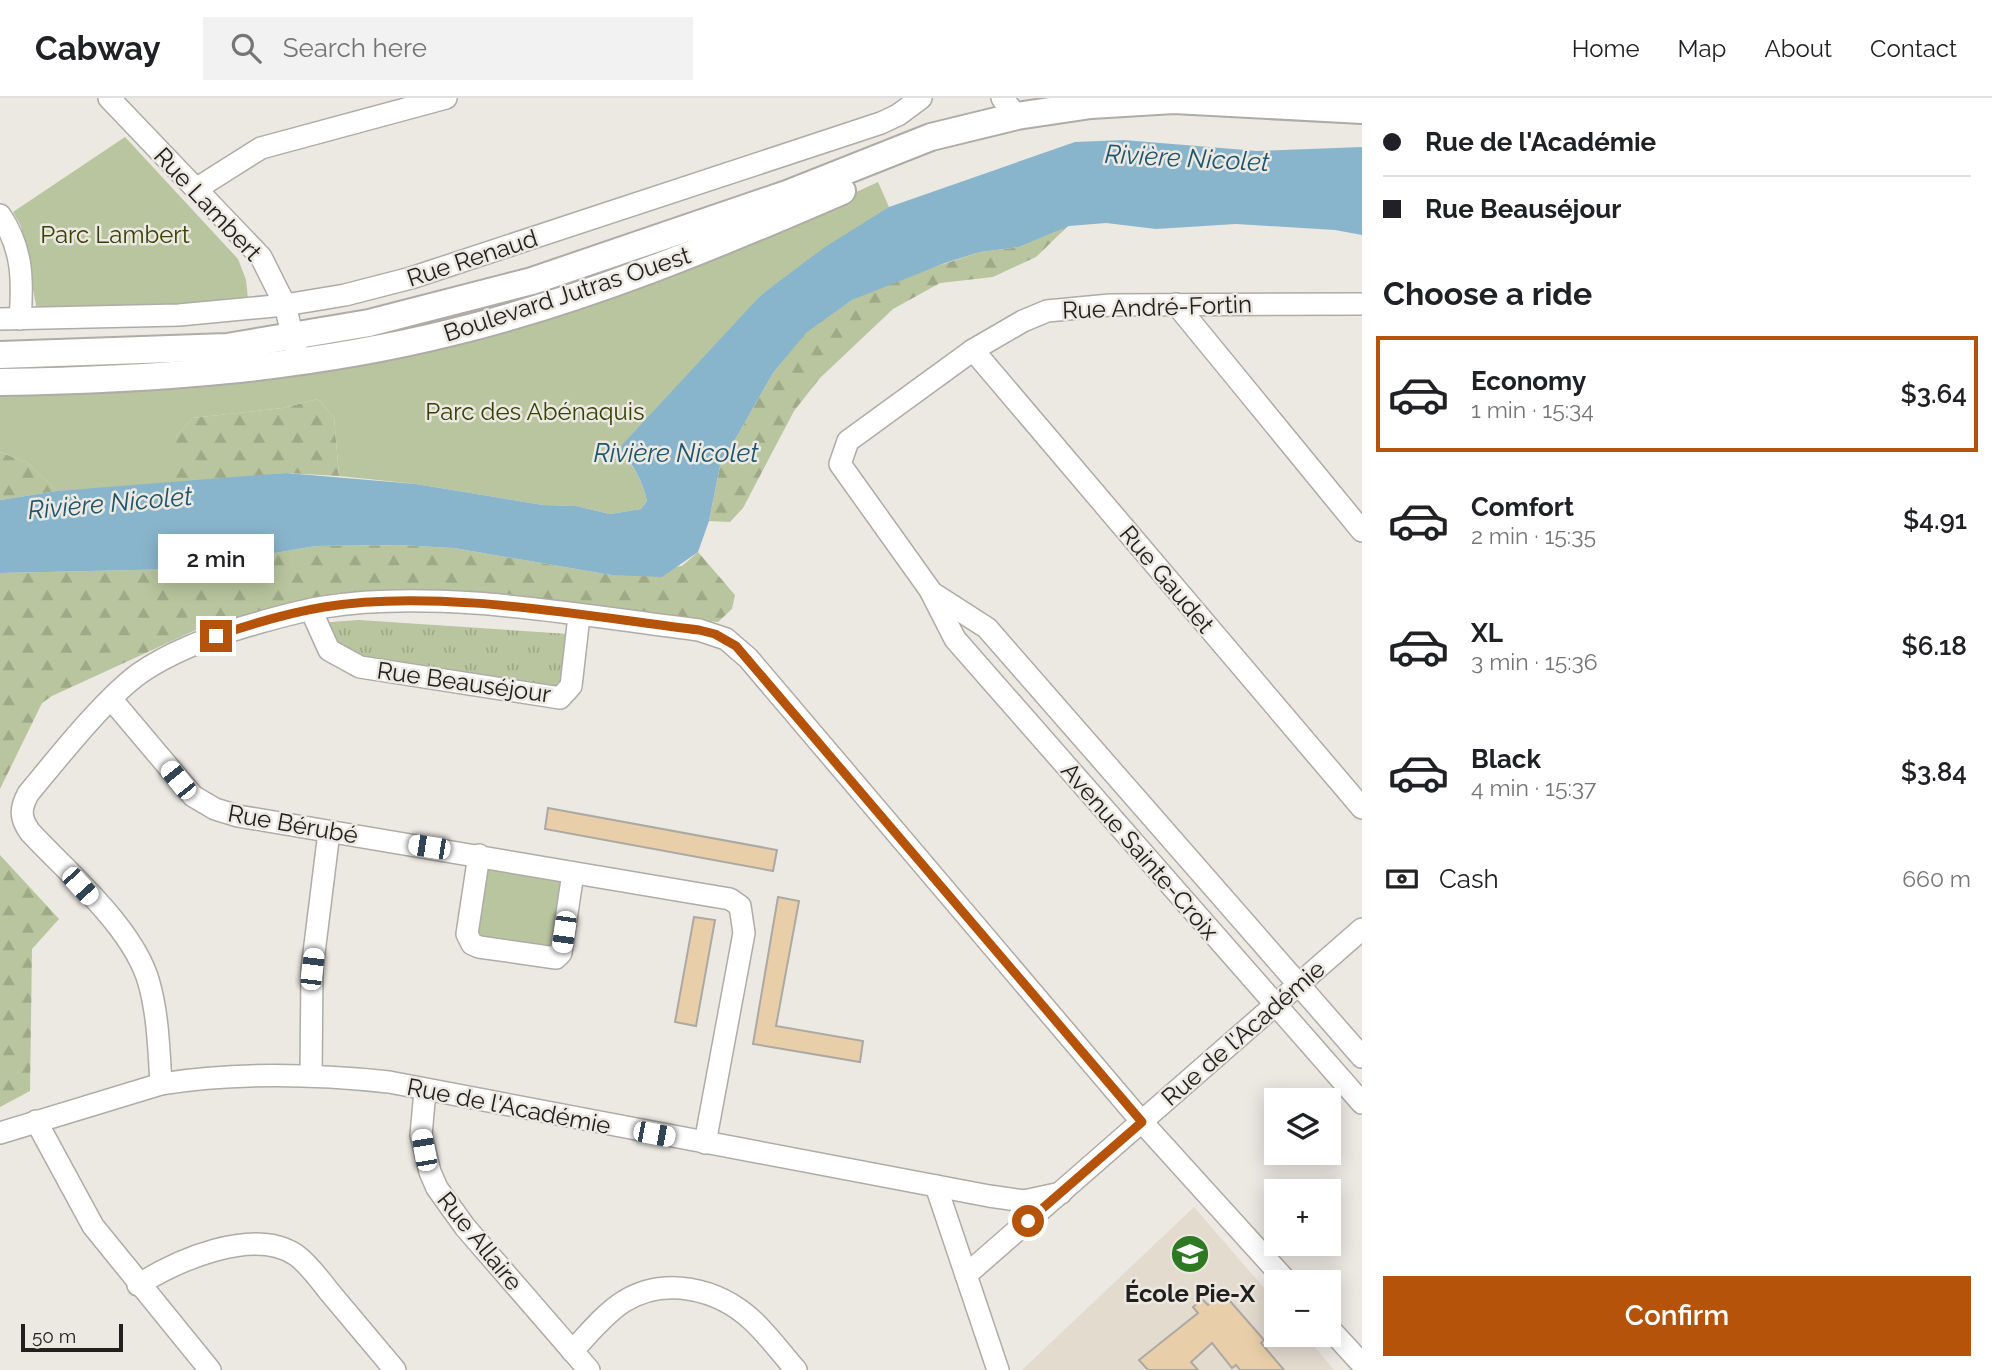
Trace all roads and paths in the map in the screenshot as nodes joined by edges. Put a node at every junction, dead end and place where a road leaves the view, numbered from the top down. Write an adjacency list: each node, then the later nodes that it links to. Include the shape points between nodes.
1 (109, 98): 7 (street, Rue Lambert)
2 (446, 98): 7 (street, via 261,148)
3 (921, 98): 11 (street, Rue Renaud, via 881,123 673,194 411,278)
4 (1175, 99): 5 (main road, Boulevard Jutras Ouest); 6 (main road, Boulevard Jutras Ouest)
5 (1010, 107): 13 (main road, Boulevard Jutras Ouest, via 984,127 931,137 787,194 532,281)
6 (1362, 110)
7 (196, 189): 11 (street, Rue Lambert, via 261,257)
8 (0, 215): 12 (street, via 16,244 21,266)
9 (1176, 304): 10 (street, Rue André-Fortin); 14 (street, Rue André-Fortin, via 1047,311); 18 (street)
10 (1362, 304)
11 (285, 305): 12 (street, Rue Renaud, via 179,315); 13 (street, Rue Lambert)
12 (10, 319)
13 (296, 350): 15 (main road, Boulevard Jutras Ouest); 16 (main road, Boulevard Jutras Ouest, via 167,376)
14 (973, 350): 17 (street, Rue André-Fortin, via 848,441); 25 (street, Rue Gaudet)
15 (0, 355)
16 (0, 382)
17 (840, 464): 19 (street, Avenue Sainte-Croix)
18 (1362, 531)
19 (930, 590): 23 (street, Avenue Sainte-Croix, via 987,628); 24 (street, Avenue Sainte-Croix, via 956,639)
20 (311, 610): 21 (street, via 367,603 452,602); 21 (street, Rue Beauséjour, via 329,650 360,667 560,698 571,686); 22 (street, via 201,642 139,674)
21 (579, 615): 38 (street, via 699,630 726,639 748,658)
22 (112, 700): 26 (street, Rue Bérubé, via 186,788 215,809); 34 (street, via 28,794 22,806 23,823 114,923 142,964 153,1004)
23 (1126, 787): 24 (street); 30 (street, Avenue Sainte-Croix)
24 (1101, 808): 31 (street, Avenue Sainte-Croix)
25 (1362, 808)
26 (329, 832): 27 (street, Rue Bérubé); 33 (street, via 312,969)
27 (479, 855): 28 (street, Rue Bérubé); 28 (street, via 467,934 479,947 556,958 561,953)
28 (573, 873): 40 (street, Rue Bérubé, via 730,900 740,906 744,933)
29 (1362, 929): 30 (street, Rue de l'Académie)
30 (1298, 984): 31 (street, Rue de l'Académie); 32 (street, Avenue Sainte-Croix)
31 (1275, 1004): 36 (street, Avenue Sainte-Croix); 38 (street, Rue de l'Académie)
32 (1362, 1057)
33 (311, 1076): 34 (street, Rue de l'Académie); 35 (street, Rue de l'Académie, via 389,1082)
34 (161, 1084): 37 (street, Rue de l'Académie)
35 (425, 1091): 40 (street, Rue de l'Académie); 47 (street, Rue Allaire, via 421,1135 437,1188)
36 (1362, 1103)
37 (36, 1121): 39 (street, Rue de l'Académie); 45 (street, via 93,1226)
38 (1142, 1122): 42 (street, Rue de l'Académie); 43 (street)
39 (0, 1133)
40 (705, 1143): 41 (street, Rue de l'Académie)
41 (936, 1186): 42 (street, Rue de l'Académie, via 1024,1201); 44 (street)
42 (1061, 1193): 44 (street, Rue de l'Académie)
43 (1276, 1270)
44 (966, 1275): 53 (street)
45 (138, 1285): 49 (street); 50 (street, via 196,1256 271,1244 296,1255 314,1273)
46 (1341, 1341): 48 (street)
47 (572, 1351): 51 (street, Rue Allaire); 52 (street, via 622,1303 641,1292 684,1288 709,1294 753,1321)
48 (1362, 1364)
49 (210, 1370)
50 (395, 1370)
51 (589, 1370)
52 (796, 1370)
53 (998, 1370)

